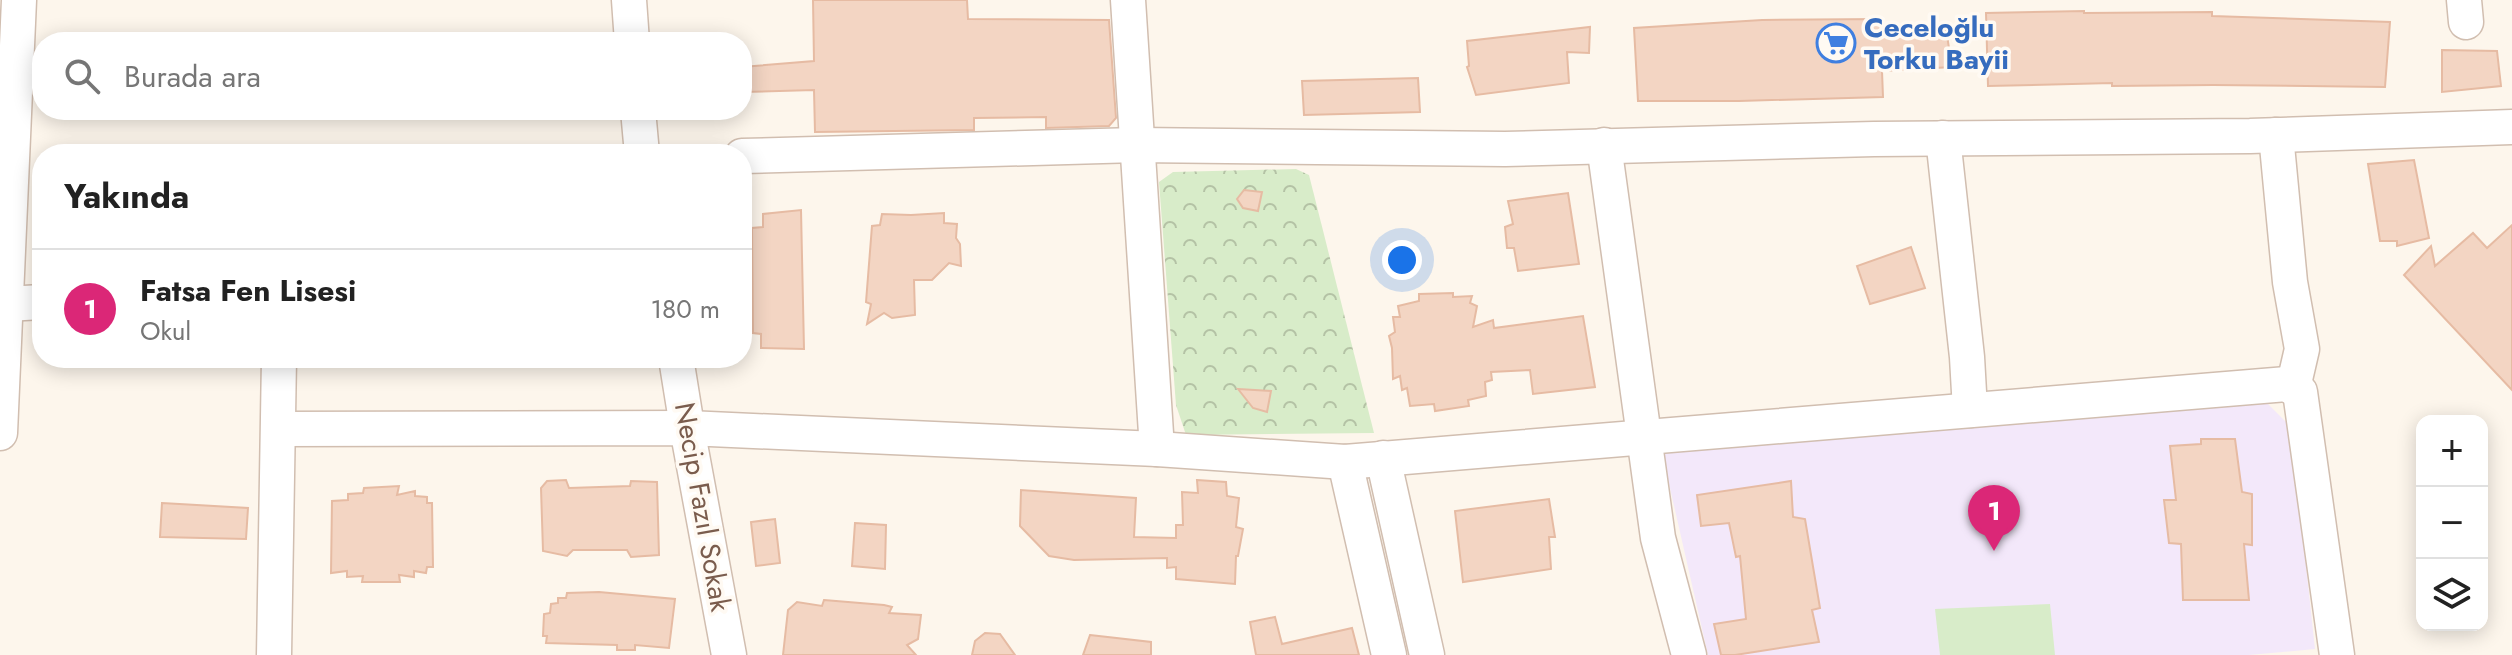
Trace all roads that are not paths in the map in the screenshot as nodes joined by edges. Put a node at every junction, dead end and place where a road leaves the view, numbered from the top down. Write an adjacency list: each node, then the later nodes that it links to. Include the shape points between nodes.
1 (19, 0): 13 (street)
2 (629, 0): 4 (street)
3 (1128, 0): 10 (street)
4 (631, 32)
5 (639, 120): 9 (street)
6 (2512, 127): 7 (street)
7 (2276, 135): 8 (street); 18 (street, via 2302,349)
8 (1943, 138): 11 (street); 19 (street)
9 (641, 144)
10 (1137, 145): 11 (street); 12 (street); 24 (street)
11 (1604, 145): 23 (street)
12 (752, 156)
13 (18, 164): 15 (street)
14 (32, 303): 15 (street)
15 (6, 304): 22 (street)
16 (279, 368): 21 (street)
17 (678, 368): 20 (street, Necip Fazıl Sokak)
18 (2293, 388): 19 (street, via 2287,384); 32 (street, via 2300,392)
19 (1970, 410): 23 (street)
20 (688, 428): 21 (street); 24 (street); 28 (street, Necip Fazıl Sokak)
21 (279, 429): 27 (street)
22 (0, 433)
23 (1644, 437): 25 (street); 31 (street, via 1658,538)
24 (1157, 449): 26 (street)
25 (1383, 458): 26 (street); 30 (street)
26 (1345, 462): 29 (street)
27 (274, 655)
28 (729, 655)
29 (1389, 655)
30 (1427, 655)
31 (1689, 655)
32 (2337, 655)

